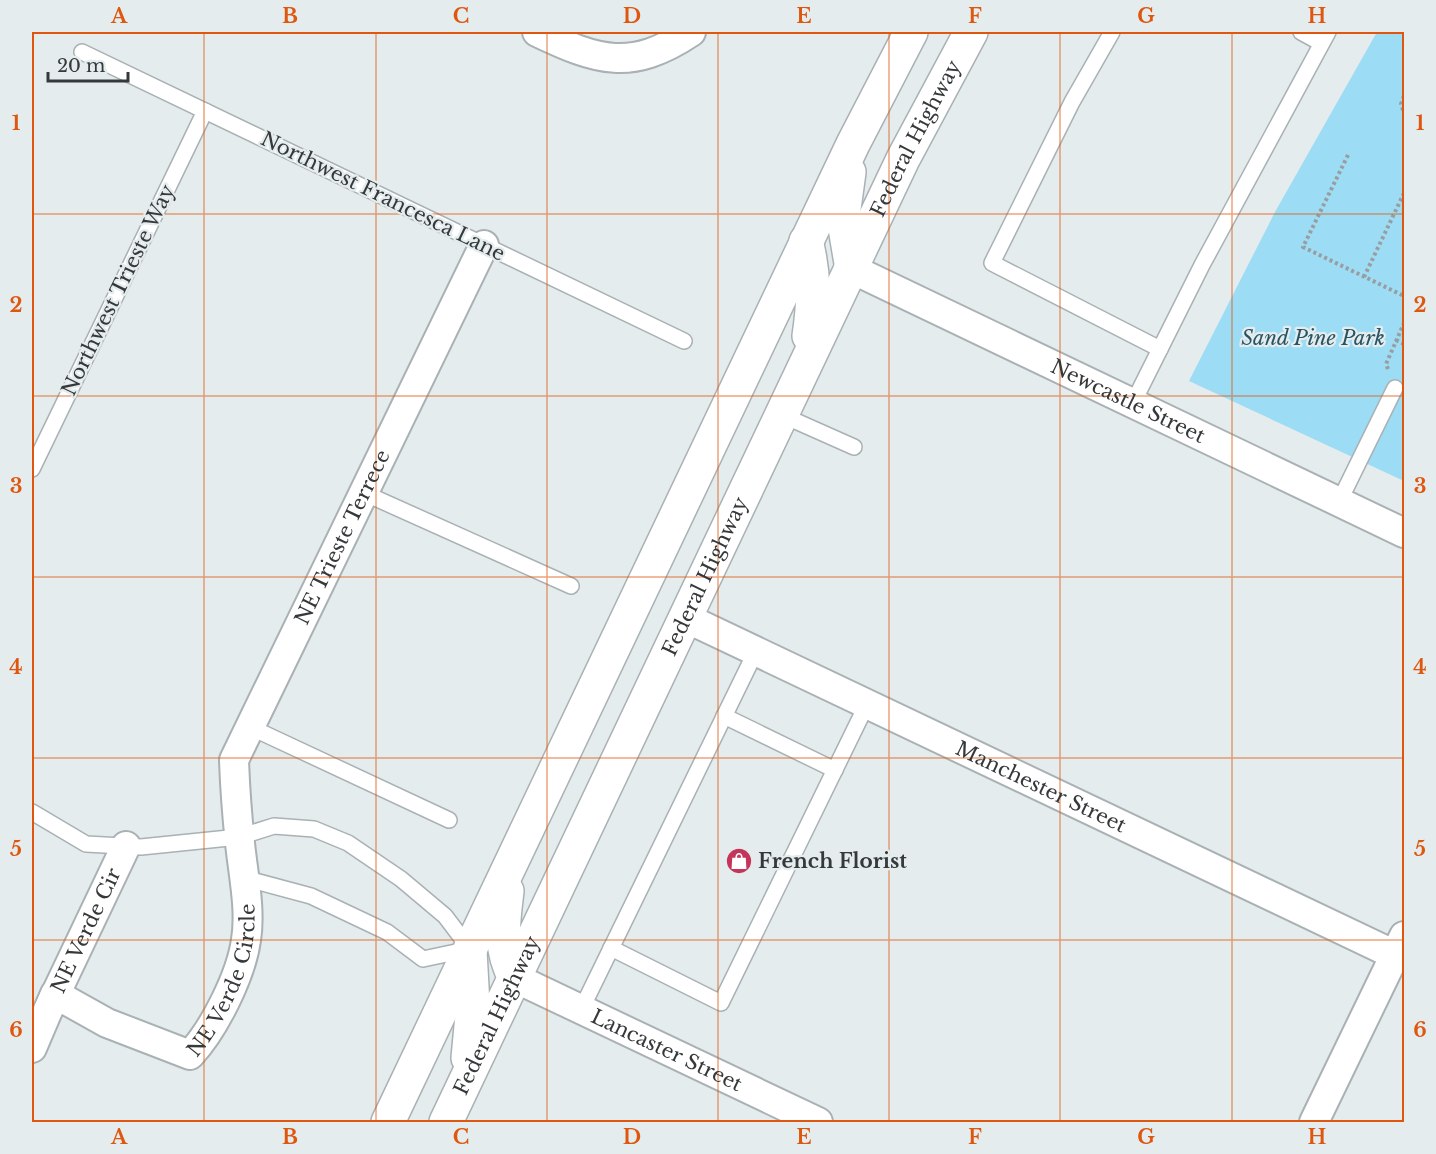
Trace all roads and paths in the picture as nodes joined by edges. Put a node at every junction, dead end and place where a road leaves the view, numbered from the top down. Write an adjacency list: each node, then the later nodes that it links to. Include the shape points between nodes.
1 (537, 32): 2 (street, via 594,56 620,59 646,56)
2 (690, 32)
3 (911, 32): 12 (main road)
4 (971, 32): 17 (main road, Federal Highway, via 903,159)
5 (1112, 32): 24 (lane, via 1072,102 992,262)
6 (1301, 32): 7 (lane)
7 (1324, 37): 24 (lane)
8 (82, 52): 10 (lane, Northwest Francesca Lane)
9 (1404, 96): 11 (path)
10 (205, 111): 16 (lane, Northwest Francesca Lane); 30 (lane, Northwest Trieste Way)
11 (1404, 113)
12 (853, 144): 15 (main road); 17 (main road, via 843,216)
13 (1348, 155): 18 (path, via 1303,247)
14 (1404, 193): 18 (path)
15 (806, 241): 25 (main road, via 815,294); 45 (main road)
16 (484, 245): 21 (lane, Northwest Francesca Lane); 31 (street, NE Trieste Terrece)
17 (852, 269): 25 (main road, Federal Highway); 27 (street, Newcastle Street)
18 (1364, 277): 19 (path)
19 (1404, 296)
20 (1404, 323): 22 (path)
21 (684, 340)
22 (1396, 340): 23 (path); 26 (path, via 1386,364)
23 (1404, 344)
24 (1160, 349): 27 (lane)
25 (805, 368): 28 (main road, Federal Highway)
26 (1395, 387): 32 (lane)
27 (1132, 403): 32 (street, Newcastle Street)
28 (782, 415): 29 (lane); 35 (main road, Federal Highway)
29 (854, 447)
30 (32, 469)
31 (364, 493): 34 (lane); 39 (street, NE Trieste Terrece)
32 (1339, 502): 33 (street, Newcastle Street)
33 (1404, 533)
34 (571, 586)
35 (686, 618): 36 (street, Manchester Street); 50 (main road, Federal Highway)
36 (756, 651): 37 (street, Manchester Street); 38 (lane)
37 (867, 704): 40 (lane); 47 (street, Manchester Street)
38 (724, 716): 40 (lane); 48 (lane)
39 (250, 727): 42 (lane); 43 (street, NE Trieste Terrece, via 234,760)
40 (835, 770): 48 (lane, via 721,1003)
41 (32, 812): 44 (lane, via 86,844)
42 (449, 820)
43 (239, 837): 44 (lane); 46 (street, NE Verde Circle); 49 (lane, via 274,826 314,829 348,843 401,879 445,916)
44 (126, 846): 51 (street, NE Verde Cir)
45 (509, 865): 49 (main road); 50 (main road, via 502,939 505,960)
46 (244, 878): 49 (lane, via 311,896 387,932 423,959); 51 (street, NE Verde Circle, via 246,940 238,969 207,1037 190,1055 107,1023)
47 (1400, 945): 58 (street)
48 (611, 948): 52 (lane)
49 (470, 949): 54 (main road, via 473,1005); 55 (main road)
50 (515, 978): 52 (street, Lancaster Street); 54 (main road, Federal Highway)
51 (54, 994): 53 (street)
52 (581, 1010): 57 (street, Lancaster Street)
53 (32, 1048)
54 (466, 1081): 56 (main road, Federal Highway)
55 (388, 1122)
56 (446, 1122)
57 (818, 1122)
58 (1314, 1122)

